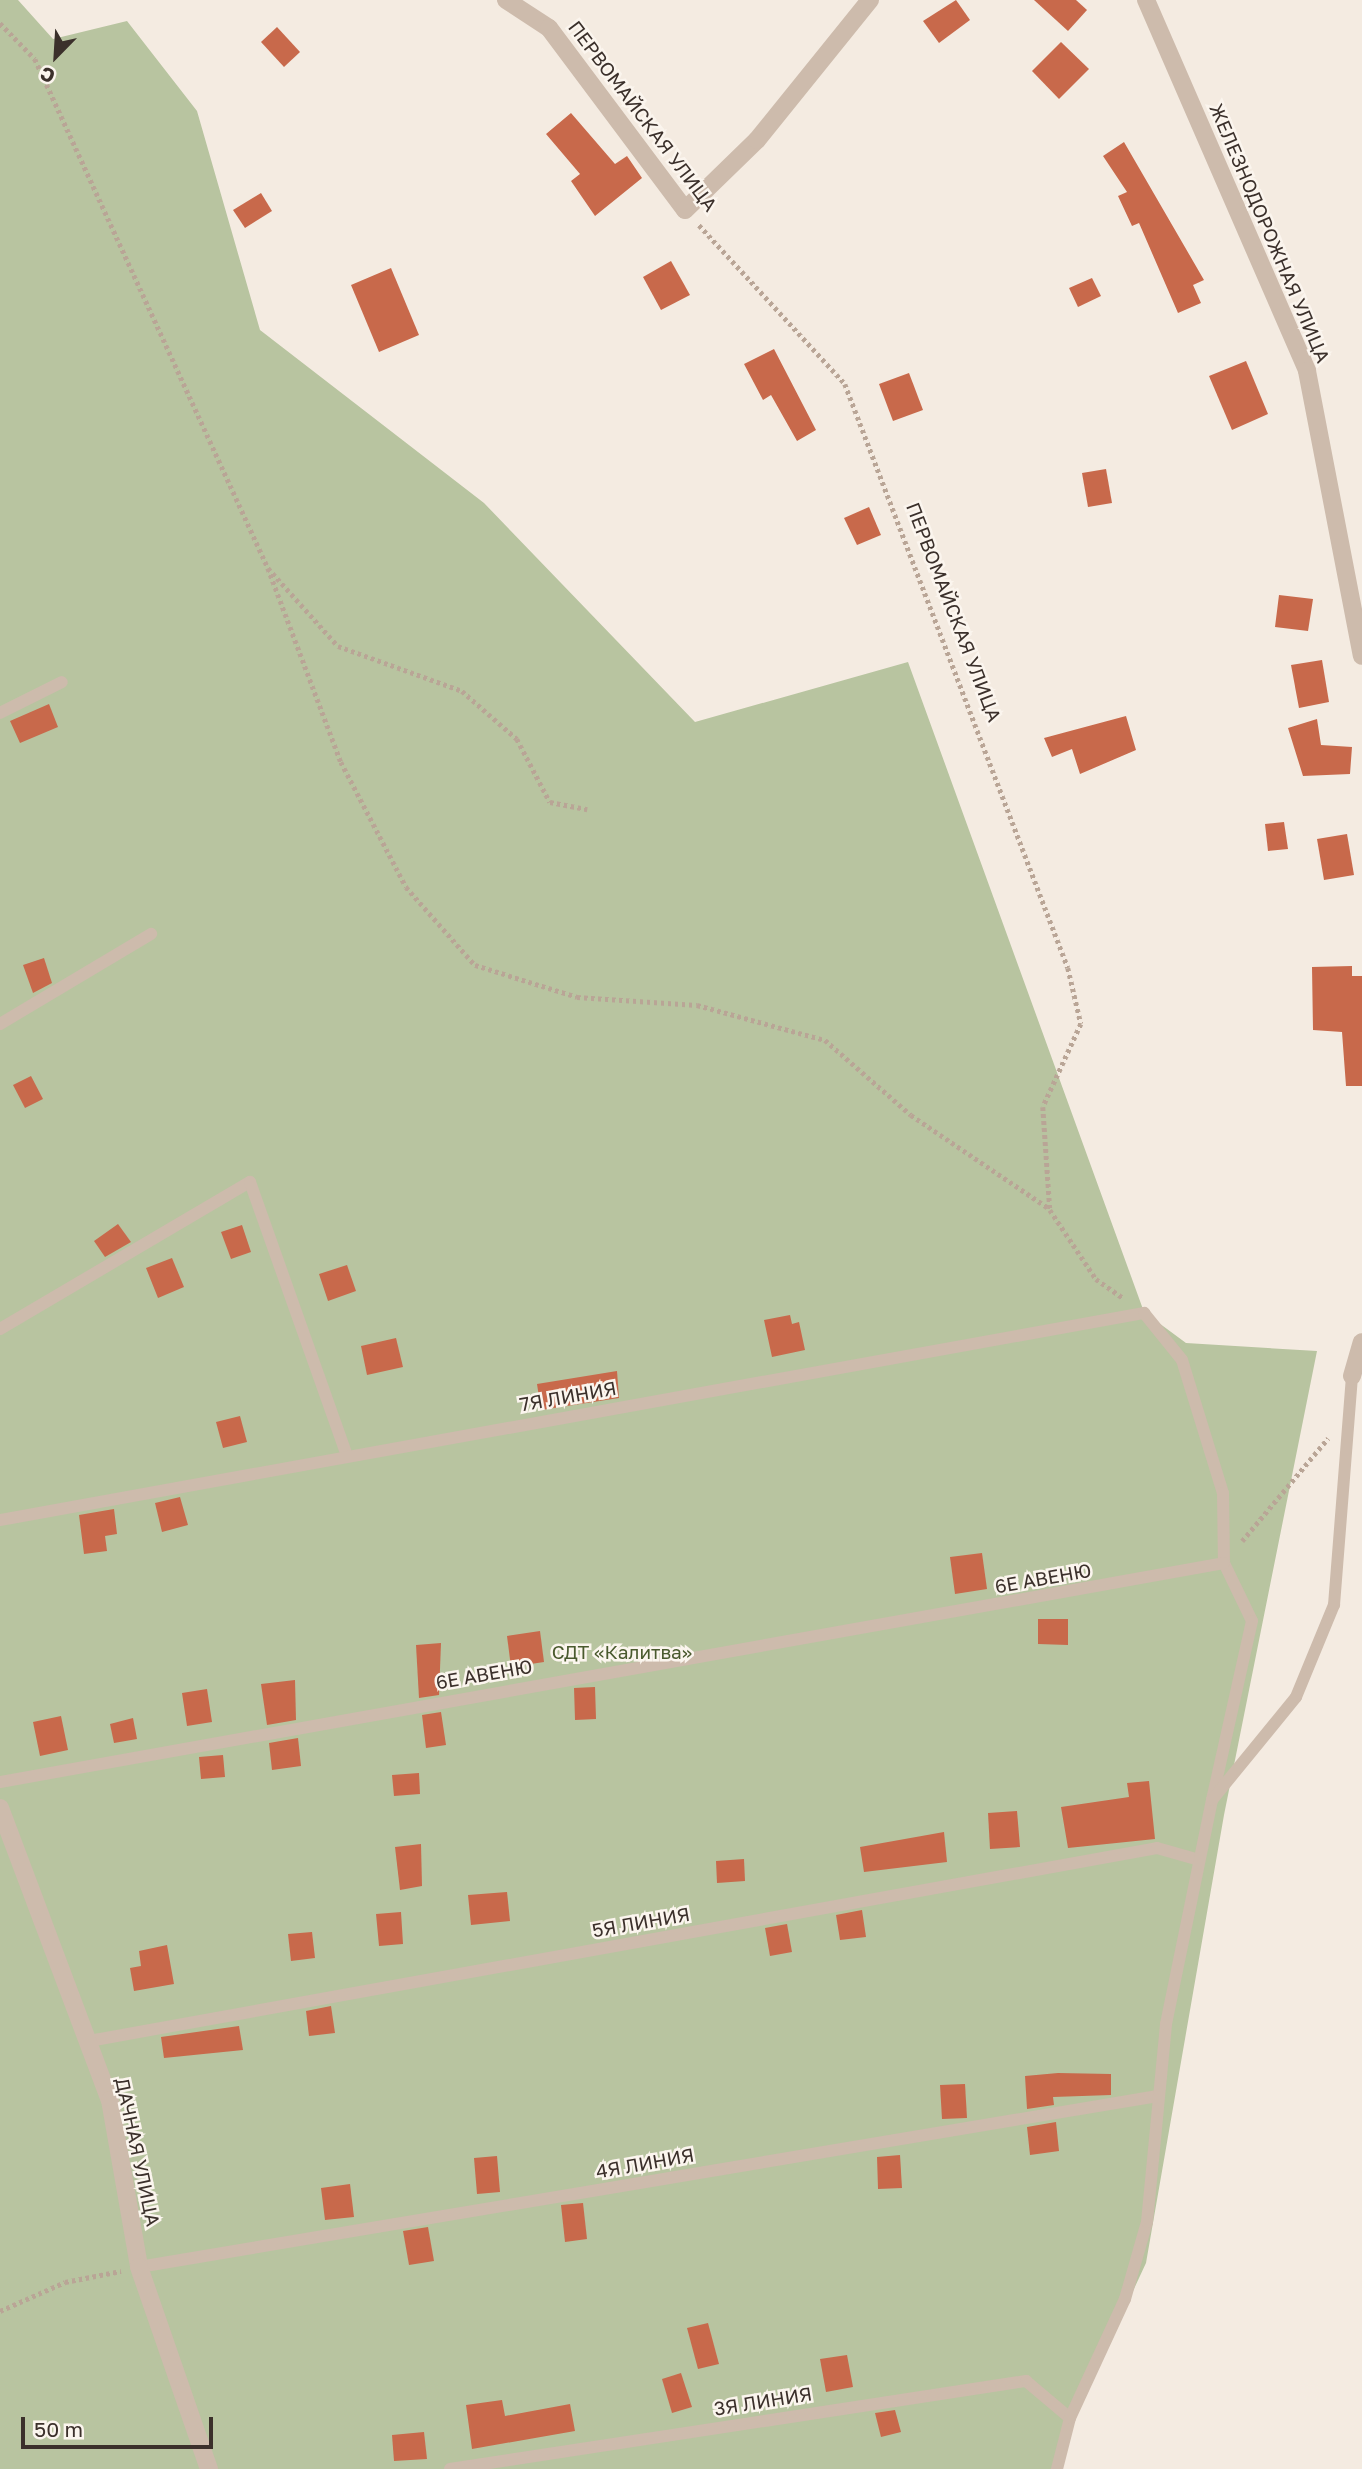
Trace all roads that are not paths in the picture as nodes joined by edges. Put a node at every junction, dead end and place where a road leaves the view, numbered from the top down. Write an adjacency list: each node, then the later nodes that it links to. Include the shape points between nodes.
1 (506, 0): 2 (street, ПЕРВОМАЙСКАЯ УЛИЦА, via 549,28 685,210 757,140)
2 (870, 0)
3 (1146, 0): 4 (street, ЖЕЛЕЗНОДОРОЖНАЯ УЛИЦА, via 1307,372)
4 (1362, 656)
5 (62, 682): 6 (lane)
6 (0, 713)
7 (151, 934): 8 (lane)
8 (0, 1024)
9 (0, 1329): 12 (lane, via 250,1181)
10 (1362, 1342): 11 (street)
11 (1352, 1376): 16 (lane, via 1334,1605 1296,1697)
12 (347, 1456): 13 (lane, 7Я ЛИНИЯ); 14 (lane, 7Я ЛИНИЯ, via 1144,1312 1182,1360 1223,1493)
13 (0, 1520)
14 (1224, 1563): 15 (lane, 6Е АВЕНЮ); 16 (lane, via 1252,1621)
15 (0, 1782)
16 (1212, 1800): 18 (lane)
17 (0, 1808): 19 (street, ДАЧНАЯ УЛИЦА)
18 (1199, 1860): 19 (lane, 5Я ЛИНИЯ, via 1157,1848); 20 (lane)
19 (89, 2041): 21 (street, ДАЧНАЯ УЛИЦА, via 110,2100)
20 (1158, 2096): 21 (lane, 4Я ЛИНИЯ); 22 (lane, via 1147,2222 1125,2299)
21 (139, 2267): 23 (street, ДАЧНАЯ УЛИЦА)
22 (1070, 2418): 24 (lane, 3Я ЛИНИЯ, via 1026,2381); 25 (lane)
23 (209, 2469)
24 (450, 2469)
25 (1057, 2469)

